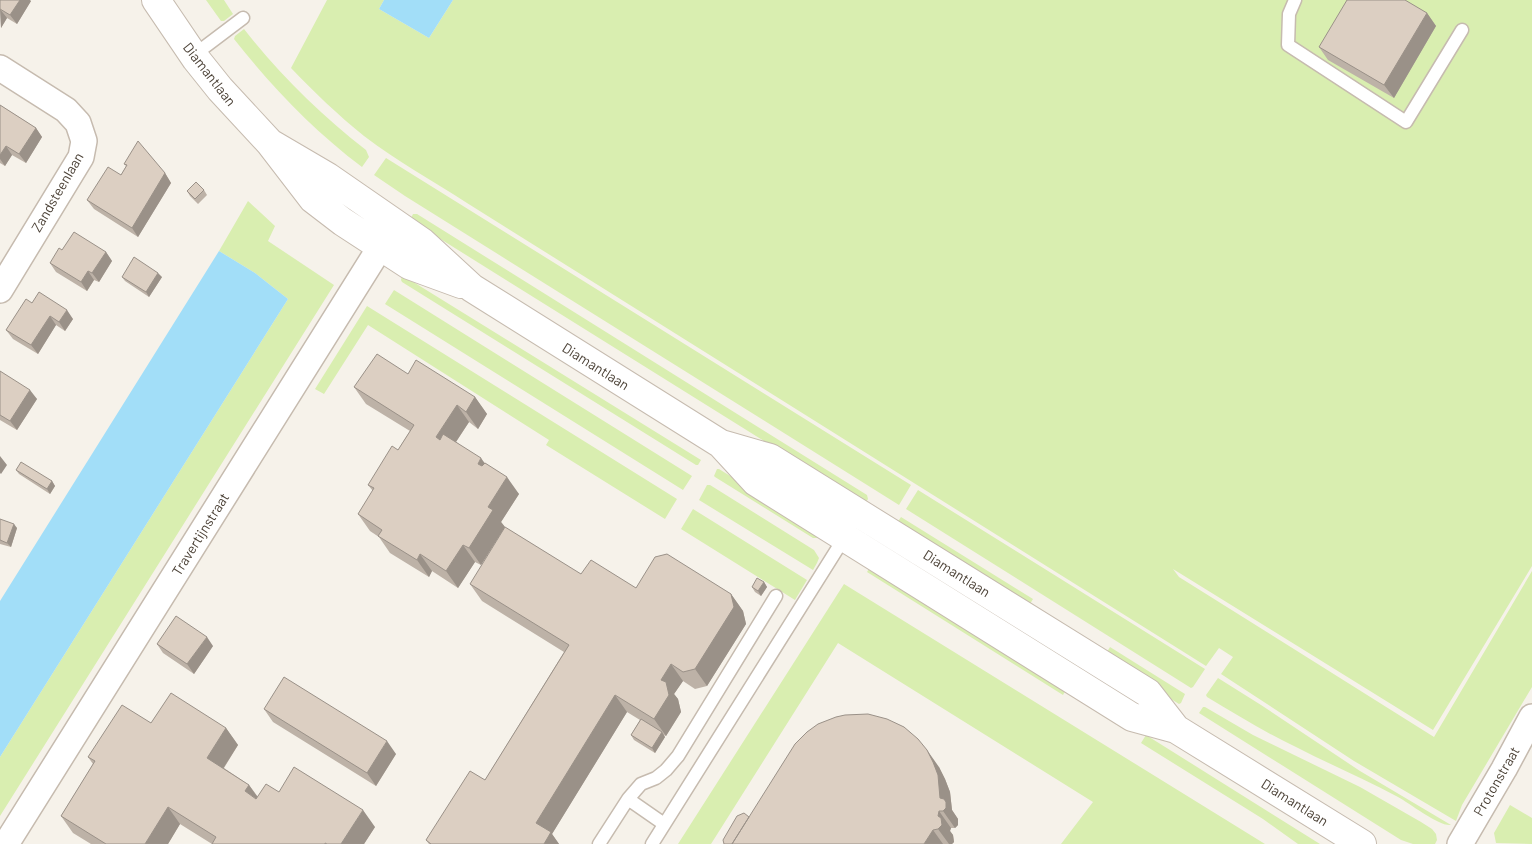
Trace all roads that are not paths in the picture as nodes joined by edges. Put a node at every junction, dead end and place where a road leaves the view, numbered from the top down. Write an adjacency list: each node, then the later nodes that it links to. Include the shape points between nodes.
1 (156, 0): 5 (street, Diamantlaan)
2 (1295, 0): 4 (lane, via 1289,14 1288,45 1406,122)
3 (243, 18): 5 (lane)
4 (1462, 30)
5 (194, 55): 7 (street, Diamantlaan, via 220,89)
6 (0, 68): 11 (street, Zandsteenlaan, via 66,110 78,123 84,141 81,156)
7 (270, 143): 8 (street, Diamantlaan, via 328,177); 9 (street, Diamantlaan, via 313,199)
8 (395, 224): 9 (street, Travertijnstraat); 10 (street, Diamantlaan, via 422,242)
9 (381, 247): 10 (street, Diamantlaan, via 409,265); 20 (street, Travertijnstraat)
10 (472, 288): 12 (street, Diamantlaan)
11 (0, 290)
12 (721, 444): 13 (street, Diamantlaan, via 770,458); 14 (street, Diamantlaan, via 756,482)
13 (863, 515): 14 (lane); 17 (street, Diamantlaan, via 1148,693)
14 (845, 537): 17 (street, Diamantlaan, via 1132,717); 19 (lane)
15 (776, 596): 18 (lane, via 678,756 656,778 641,784)
16 (1532, 717): 24 (street, Protonstraat)
17 (1176, 729): 23 (street, Diamantlaan)
18 (628, 799): 19 (lane); 21 (lane)
19 (664, 824): 22 (lane)
20 (6, 844)
21 (599, 844)
22 (652, 844)
23 (1362, 844)
24 (1460, 844)

